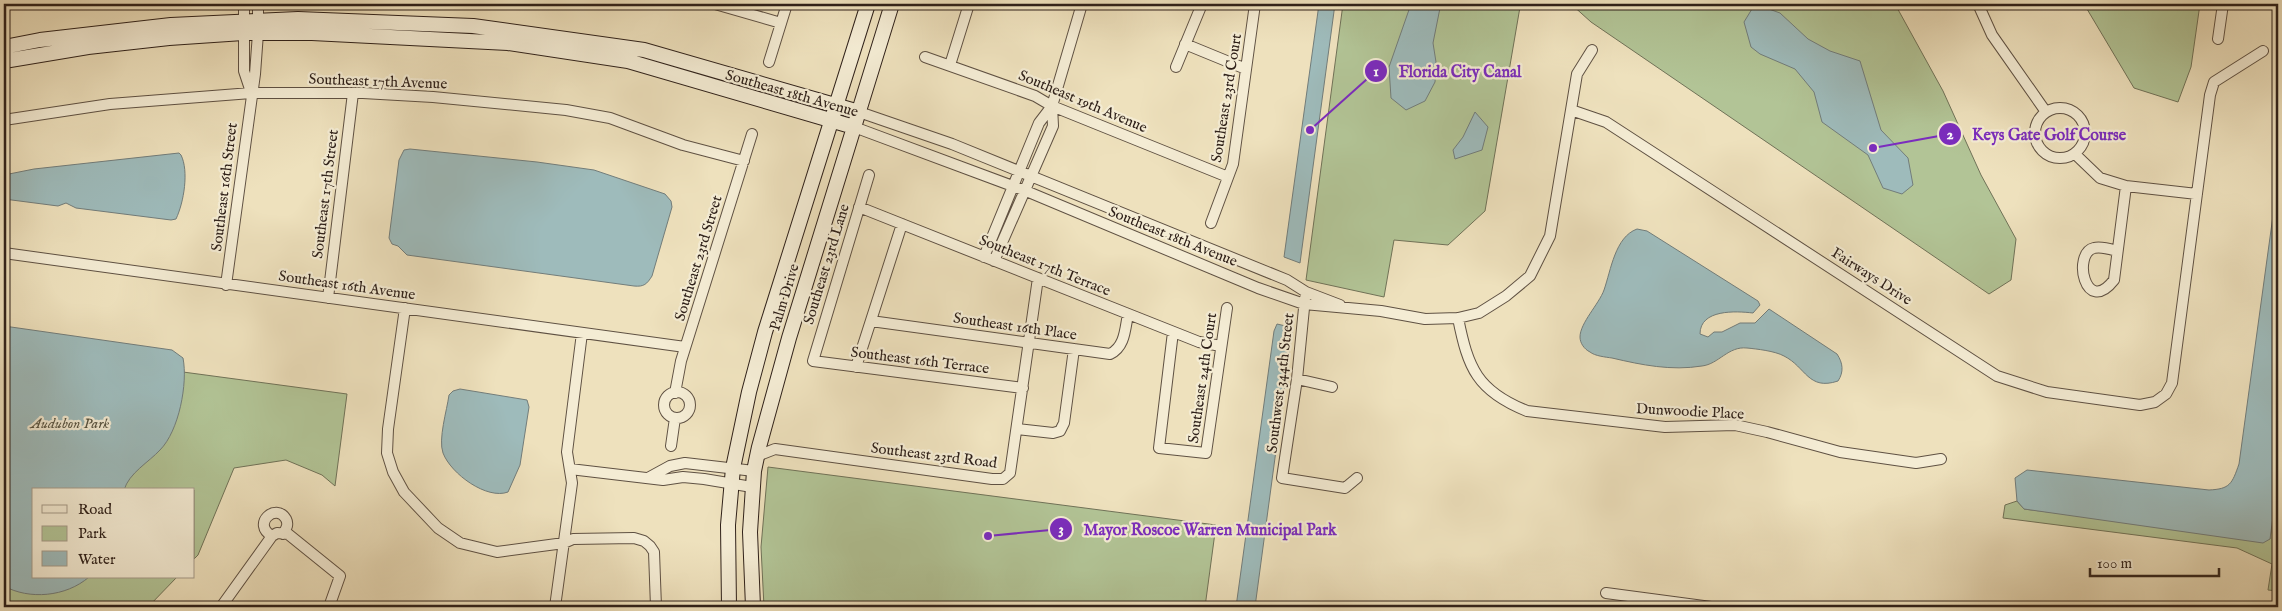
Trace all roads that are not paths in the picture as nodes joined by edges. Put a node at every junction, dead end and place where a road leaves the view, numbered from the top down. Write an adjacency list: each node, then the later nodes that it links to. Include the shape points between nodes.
1 (244, 4): 15 (street, Southeast 16th Street)
2 (258, 4): 14 (street, Southeast 16th Street)
3 (715, 4): 13 (street)
4 (787, 4): 13 (street)
5 (868, 4): 29 (street, Palm Drive)
6 (892, 4): 32 (street, Palm Drive)
7 (969, 4): 24 (street)
8 (1082, 4): 30 (street)
9 (1202, 4): 17 (street)
10 (1255, 4): 26 (street, Southeast 23rd Court)
11 (1978, 4): 33 (street, via 1992,35)
12 (2223, 4): 16 (street)
13 (781, 23): 23 (street)
14 (258, 27): 15 (street); 27 (street, Southeast 16th Street); 29 (street, via 298,19 472,26 621,46); 35 (street, Southeast 18th Avenue, via 312,33 508,43 628,61)
15 (243, 28): 18 (street, via 171,25); 22 (street); 27 (street, Southeast 16th Street, via 244,71)
16 (2218, 39)
17 (1185, 44): 25 (street); 26 (street)
18 (4, 47)
19 (1592, 50): 31 (street, via 1577,74)
20 (2263, 51): 47 (street, Fairways Drive, via 2214,82)
21 (925, 57): 24 (street, Southeast 19th Avenue)
22 (4, 61)
23 (769, 62)
24 (950, 65): 30 (street, Southeast 19th Avenue, via 1035,96)
25 (1176, 67)
26 (1246, 69): 43 (street, Southeast 23rd Court, via 1233,164)
27 (251, 93): 28 (street, Southeast 17th Avenue); 34 (street, Southeast 17th Avenue, via 110,104); 56 (street, Southeast 16th Street)
28 (352, 93): 39 (street, Southeast 17th Avenue, via 433,97 610,118 683,145); 58 (street, Southeast 17th Street)
29 (837, 106): 32 (street); 35 (street, Palm Drive)
30 (1052, 106): 40 (street, via 1039,123); 42 (street, via 1053,126); 43 (street, Southeast 19th Avenue)
31 (1571, 110): 47 (street, Fairways Drive, via 1606,122 1997,376 2047,392 2140,405 2156,402 2172,383); 64 (street, via 1550,236 1530,276 1479,313)
32 (859, 112): 36 (street, Palm Drive); 40 (street, Southeast 18th Avenue)
33 (2046, 112): 38 (street, via 2036,126 2037,144 2042,151 2058,158); 38 (street, via 2061,107 2076,112 2081,118 2086,133)
34 (4, 120)
35 (833, 120): 36 (street, Southeast 18th Avenue); 85 (street, Palm Drive, via 765,332)
36 (854, 127): 44 (street, Southeast 18th Avenue); 80 (street, Palm Drive, via 786,347)
37 (752, 134): 39 (street, Southeast 23rd Street)
38 (2075, 154): 45 (street, via 2100,178)
39 (744, 161): 70 (street, Southeast 23rd Street)
40 (1019, 171): 42 (street, Southeast 18th Avenue); 44 (street)
41 (869, 175): 48 (street, Southeast 23rd Lane)
42 (1032, 176): 46 (street); 57 (street, Southeast 18th Avenue, via 1287,280)
43 (1228, 177): 49 (street, Southeast 23rd Court)
44 (1013, 186): 46 (street, Southeast 18th Avenue); 53 (street)
45 (2126, 186): 47 (street); 51 (street)
46 (1026, 191): 54 (street); 59 (street, Southeast 18th Avenue)
47 (2197, 194)
48 (859, 207): 50 (street, Southeast 17th Terrace); 72 (street, Southeast 23rd Lane)
49 (1211, 223)
50 (902, 224): 53 (street, Southeast 17th Terrace); 65 (street)
51 (2117, 251): 51 (street, via 2114,280 2107,289 2089,288 2083,272 2086,254 2091,248 2100,247)
52 (4, 253): 56 (street, Southeast 16th Avenue)
53 (984, 257): 54 (street, Southeast 17th Terrace)
54 (994, 261): 55 (street, Southeast 17th Terrace)
55 (1038, 278): 63 (street, Southeast 17th Terrace); 68 (street, Southeast 23rd Road)
56 (226, 284): 58 (street, Southeast 16th Avenue)
57 (1306, 292): 59 (street, Southwest 344th Street); 62 (street)
58 (328, 298): 60 (street, Southeast 16th Avenue)
59 (1304, 304): 62 (street); 74 (street, Southwest 344th Street)
60 (406, 308): 67 (street, Southeast 16th Avenue); 94 (street, via 387,453 404,492 438,528 460,543 497,552)
61 (1227, 308): 69 (street, Southeast 24th Court)
62 (1350, 308): 64 (street, via 1425,319)
63 (1128, 314): 66 (street, Southeast 17th Terrace); 71 (street, Southeast 16th Place, via 1117,350 1110,354)
64 (1458, 318): 84 (street, Dunwoodie Place, via 1470,366 1480,382 1513,405 1527,410 1665,427 1735,425 1840,452 1916,463)
65 (871, 321): 68 (street, Southeast 16th Place); 73 (street)
66 (1173, 332): 69 (street, Southeast 17th Terrace); 69 (street, Southeast 24th Court, via 1158,448 1206,453)
67 (582, 333): 70 (street, Southeast 16th Avenue); 86 (street, via 568,452)
68 (1029, 343): 71 (street, Southeast 16th Place); 76 (street, Southeast 23rd Road)
69 (1221, 346)
70 (685, 347): 77 (street, Southeast 23rd Street)
71 (1074, 349): 79 (street, via 1060,431)
72 (813, 361): 73 (street, Southeast 16th Terrace)
73 (856, 367): 76 (street, Southeast 16th Terrace)
74 (1297, 379): 75 (street); 89 (street, Southwest 344th Street, via 1282,478 1345,488)
75 (1332, 386)
76 (1022, 388): 79 (street, Southeast 23rd Road)
77 (675, 392): 78 (street, via 665,403 668,414); 78 (street, via 687,397 690,405 684,416)
78 (675, 418): 81 (street)
79 (1017, 428): 82 (street, Southeast 23rd Road, via 1010,473 1003,479)
80 (762, 437): 82 (street); 83 (street, Palm Drive)
81 (671, 446)
82 (775, 449): 83 (street, Southeast 23rd Road)
83 (757, 456): 87 (street, Palm Drive)
84 (1941, 459)
85 (733, 468): 87 (street); 88 (street, via 685,463 670,466); 90 (street, Palm Drive)
86 (570, 469): 88 (street); 94 (street, via 572,483)
87 (754, 471): 91 (street, Palm Drive)
88 (647, 478): 90 (street, via 683,477)
89 (1357, 478)
90 (731, 484): 91 (street); 101 (street, Palm Drive)
91 (752, 487): 102 (street, Palm Drive)
92 (283, 534): 93 (street); 93 (street, via 287,528 286,520 281,514 274,513 264,524); 98 (street, via 288,534 340,576)
93 (272, 536): 97 (street)
94 (564, 543): 99 (street); 100 (street, via 574,539 634,538 644,541 654,552)
95 (1606, 593): 96 (street)
96 (1638, 602): 103 (street)
97 (220, 607)
98 (329, 607)
99 (555, 607)
100 (656, 607)
101 (729, 607)
102 (753, 607)
103 (1711, 607)

